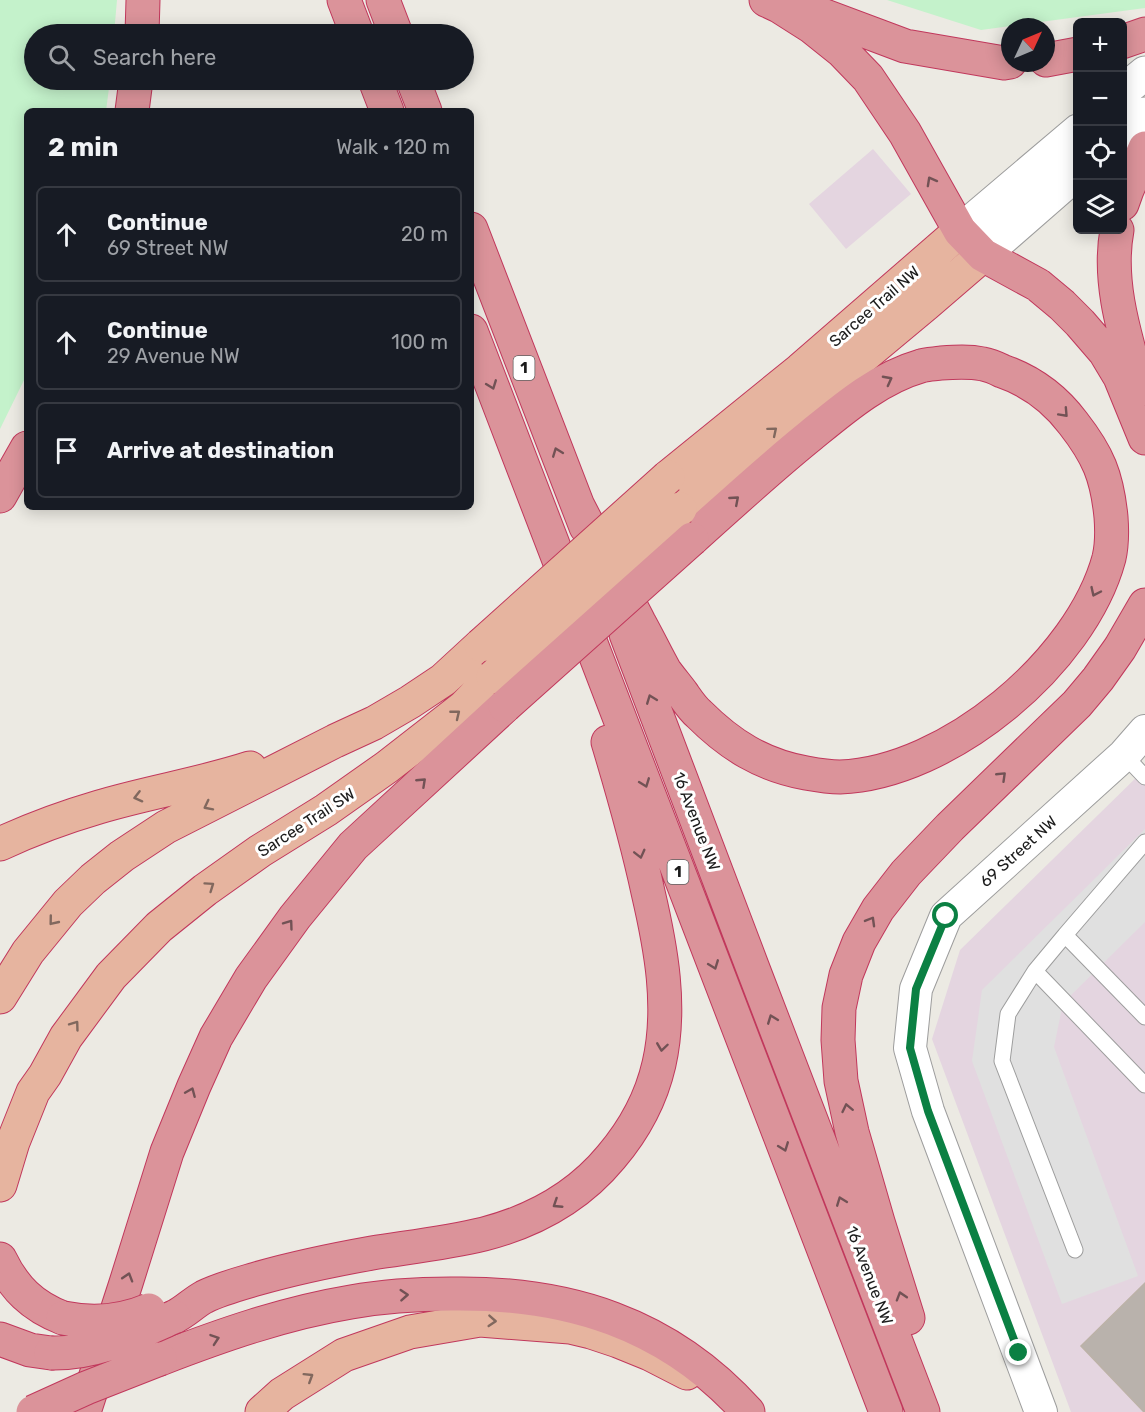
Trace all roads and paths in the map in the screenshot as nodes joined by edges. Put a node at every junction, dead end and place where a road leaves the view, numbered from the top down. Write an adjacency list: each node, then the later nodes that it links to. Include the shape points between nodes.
1 (143, 0): 6 (highway)
2 (344, 0): 7 (highway)
3 (383, 0): 8 (highway)
4 (766, 0): 28 (highway, one-way to 4, via 905,133 868,78 812,27)
5 (783, 0): 13 (highway, via 905,46)
6 (142, 24)
7 (353, 24)
8 (392, 24)
9 (1145, 34): 10 (highway)
10 (1127, 40)
11 (1073, 55): 12 (highway)
12 (1055, 58)
13 (1001, 63)
14 (1145, 73): 15 (street)
15 (1127, 88)
16 (135, 90): 19 (highway)
17 (379, 90): 20 (highway)
18 (417, 90): 21 (highway)
19 (132, 108)
20 (386, 108)
21 (424, 108)
22 (1145, 114): 23 (street)
23 (1127, 129)
24 (1073, 133): 28 (street, Sarcee Trail NW)
25 (1145, 148): 27 (highway)
26 (1073, 175): 31 (street, Sarcee Trail NW)
27 (1127, 190)
28 (960, 231): 31 (highway); 43 (highway, Sarcee Trail NW, bridge, via 800,370 668,477 442,680 374,723)
29 (1116, 234): 33 (highway, via 1118,301)
30 (474, 238): 37 (highway, 16 Avenue NW / 1, one-way to 30)
31 (982, 255): 34 (highway, via 1038,285 1080,323 1105,352 1120,378); 38 (highway, Sarcee Trail NW, one-way to 31)
32 (474, 339): 39 (highway, 1, one-way to 39)
33 (1145, 410)
34 (1145, 438)
35 (24, 453): 36 (highway)
36 (0, 496)
37 (578, 506): 41 (highway, one-way to 37, bridge, via 692,539 847,406 890,378 923,365 984,364 1019,377 1044,392 1089,444 1109,493 1112,527 1109,556 1084,615 1016,696 969,731 917,759 839,777 781,767 754,757 696,712 666,671); 62 (highway, 16 Avenue NW / 1, one-way to 37)
38 (680, 509): 41 (highway, Sarcee Trail SW, bridge)
39 (549, 535): 55 (highway, one-way to 55, via 654,915 665,1008 659,1064 645,1103 628,1135 598,1171 562,1201 535,1216 462,1239 298,1268); 61 (highway, 1, one-way to 61)
40 (1145, 605): 63 (highway, one-way to 40, via 852,1132 841,1081 839,1008 846,975 878,909 906,873 1077,704 1120,648)
41 (499, 692): 52 (highway, Sarcee Trail SW, one-way to 41, via 33,1092 66,1037 111,976 159,927 260,851 387,767 464,707); 59 (highway, one-way to 41, via 167,1152 216,1037 251,978 353,846)
42 (1145, 731): 44 (street, 69 Street NW)
43 (335, 741): 46 (highway, one-way to 46, via 221,777 67,816); 49 (highway, one-way to 49, via 166,827 122,856 68,903 28,952)
44 (1134, 766): 64 (street, 69 Street NW, via 946,916 916,989 910,1048 928,1111)
45 (1145, 842): 47 (lane)
46 (0, 844)
47 (1065, 934): 48 (lane); 50 (lane)
48 (1035, 971): 51 (lane); 53 (lane, via 1008,1014 1002,1061)
49 (0, 997)
50 (1145, 1017)
51 (1145, 1085)
52 (0, 1185)
53 (1075, 1250)
54 (0, 1258): 55 (highway, bridge, via 26,1296 63,1318 110,1321 132,1317 172,1300)
55 (185, 1305): 56 (highway, bridge, via 121,1341 100,1348 51,1353)
56 (0, 1340)
57 (745, 1408): 58 (highway, one-way to 57, bridge, via 160,1359 266,1322 352,1301 417,1294 499,1294 586,1309 666,1344 712,1376); 60 (highway, one-way to 57, via 282,1394 344,1355 410,1332 480,1320 570,1327 604,1336 658,1358)
58 (33, 1412)
59 (84, 1412)
60 (262, 1412)
61 (886, 1412)
62 (923, 1412)
63 (936, 1412)
64 (1041, 1412)

